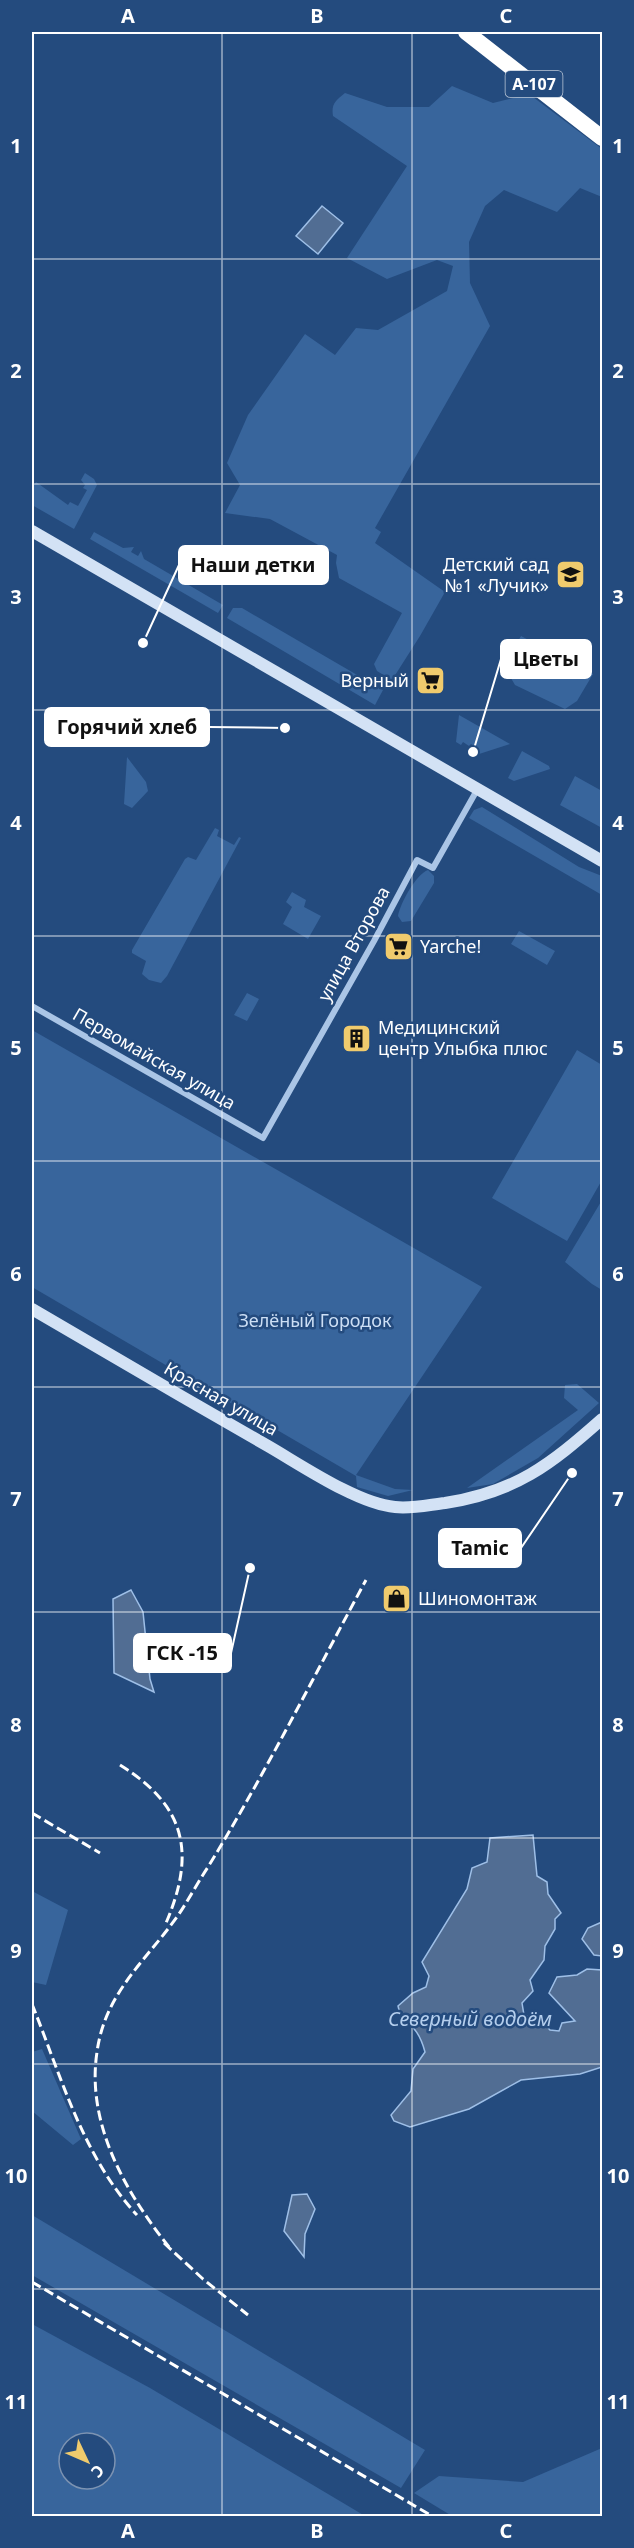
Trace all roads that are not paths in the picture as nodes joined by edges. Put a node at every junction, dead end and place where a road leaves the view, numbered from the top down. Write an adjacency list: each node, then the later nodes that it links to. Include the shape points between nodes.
1 (466, 32): 2 (highway, А-107)
2 (603, 138)
3 (32, 531): 4 (main road)
4 (478, 789): 5 (main road); 7 (street, улица Второва, via 433,868 417,860)
5 (603, 861)
6 (32, 1006): 7 (street, Первомайская улица)
7 (263, 1138)
8 (32, 1309): 9 (main road, Красная улица, via 360,1498 398,1508 461,1500 514,1484 549,1464)
9 (603, 1419)

